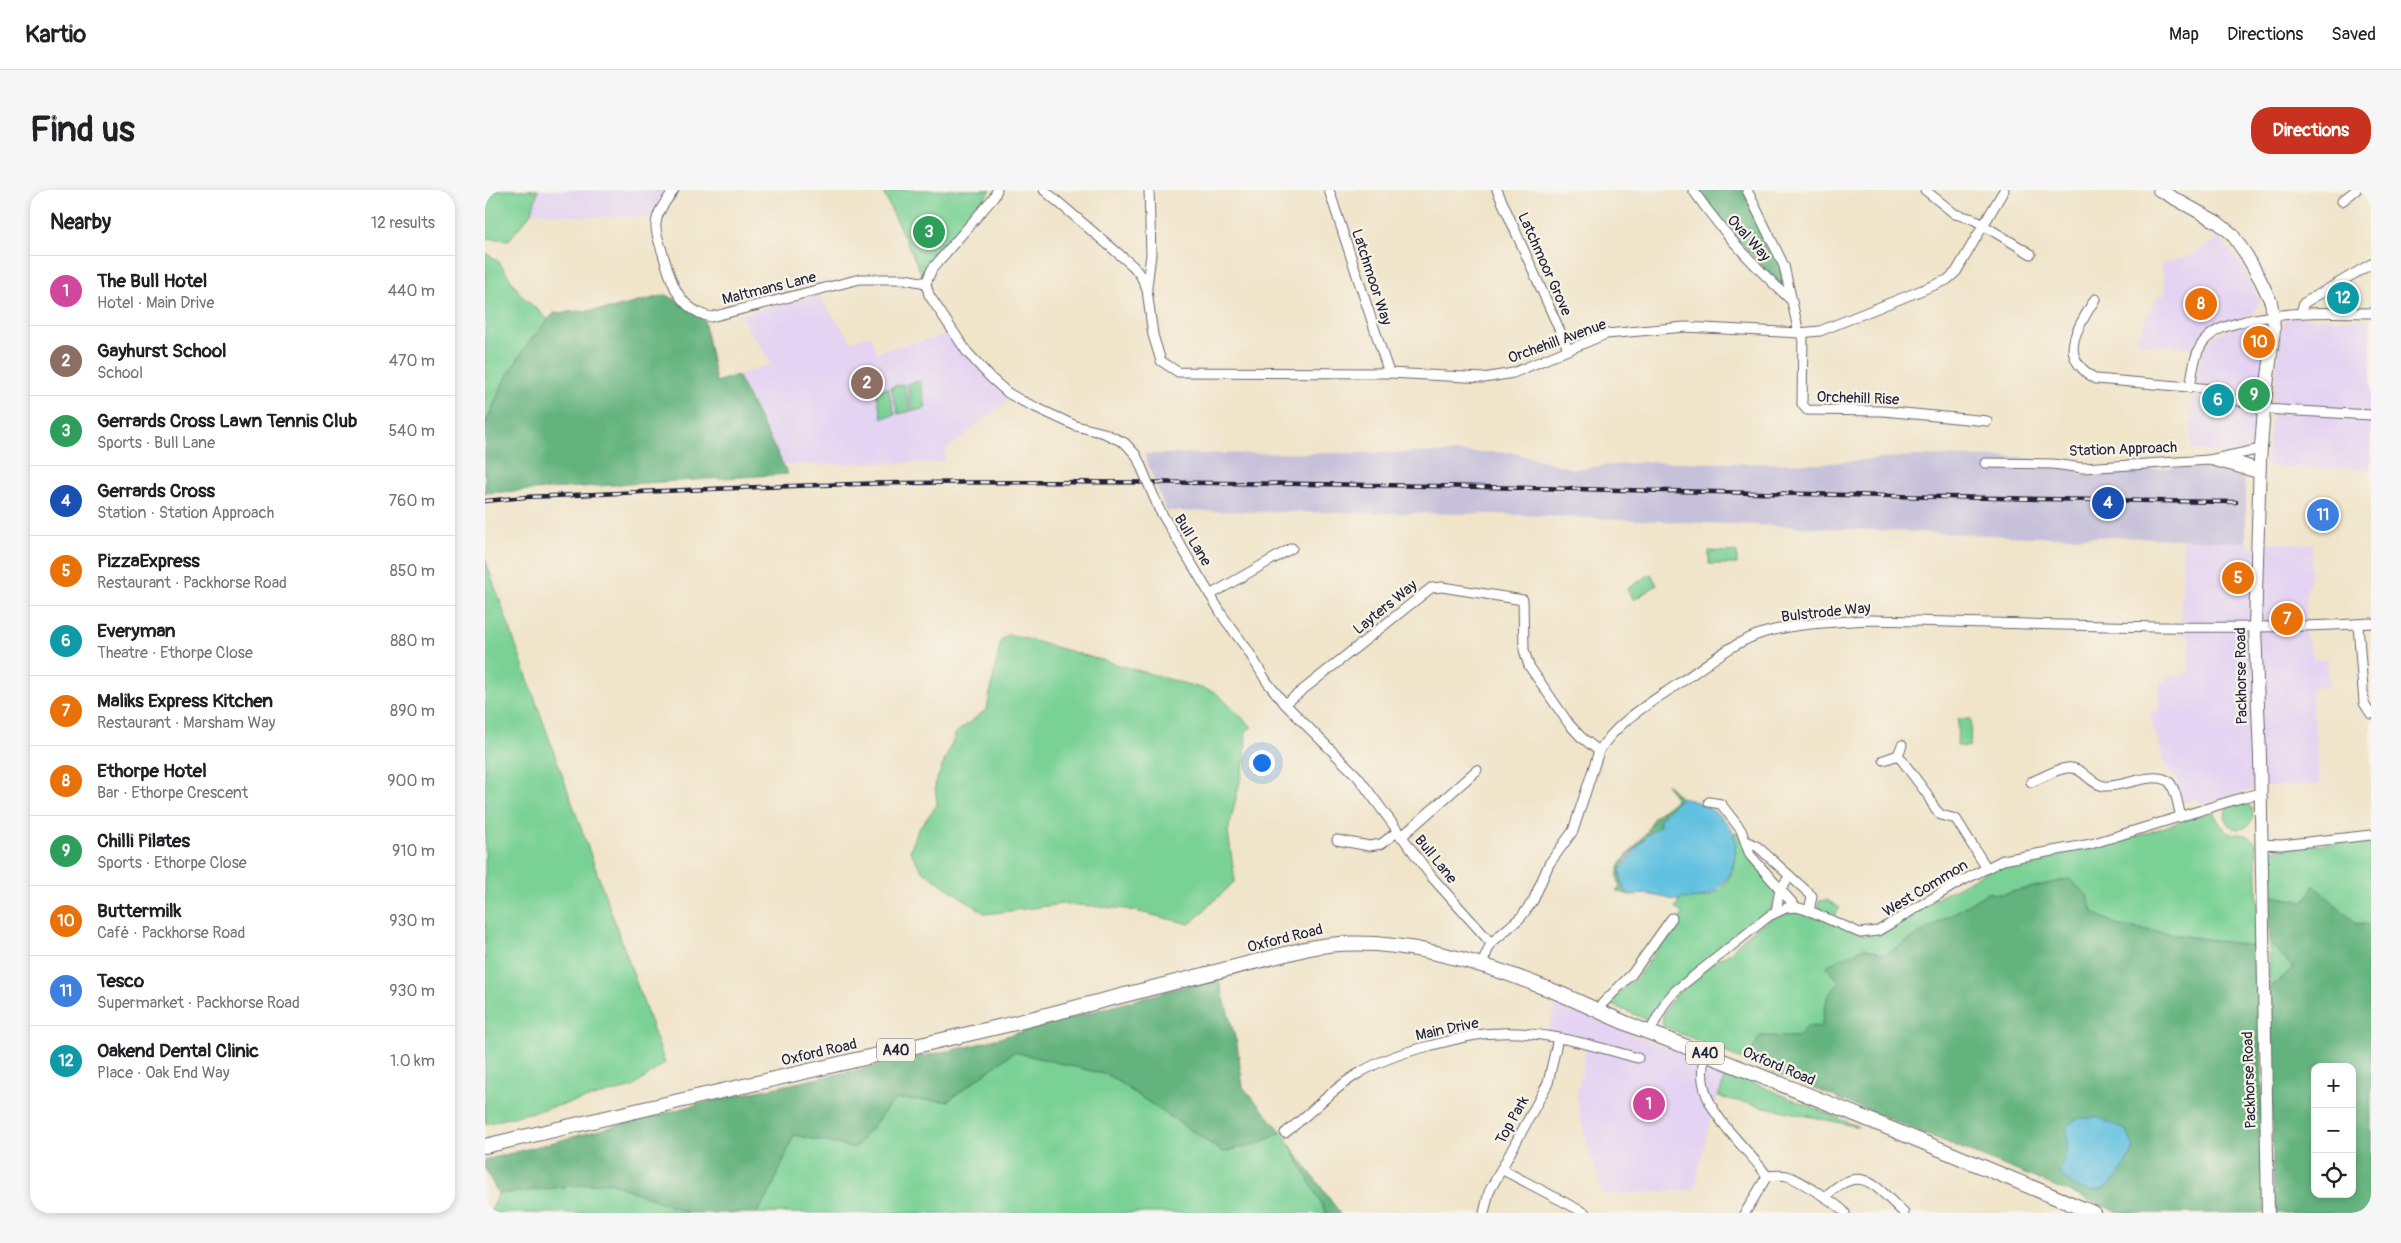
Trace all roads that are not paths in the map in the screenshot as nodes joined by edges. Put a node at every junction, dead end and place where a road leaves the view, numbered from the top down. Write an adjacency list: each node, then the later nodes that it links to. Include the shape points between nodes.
1 (674, 190): 19 (street, Maltmans Lane, via 659,212 656,227 675,291 685,303 703,315 711,316 860,279 905,279)
2 (997, 190): 19 (street, via 932,269)
3 (1044, 190): 18 (street, Orchehill Avenue)
4 (1149, 190): 15 (street)
5 (1329, 190): 28 (street, Latchmoor Way)
6 (1497, 190): 27 (street, Latchmoor Grove)
7 (1693, 190): 21 (street, Oval Way, via 1732,241)
8 (1747, 190): 21 (street, Oval Way, via 1784,266)
9 (1925, 190): 14 (street, via 1955,214)
10 (2003, 190): 14 (street, Orchehill Avenue)
11 (2159, 190): 25 (main road, Packhorse Road, via 2217,222 2231,234 2260,279 2271,302)
12 (2356, 190): 13 (street)
13 (2342, 201)
14 (1983, 225): 16 (street); 26 (street, Orchehill Avenue, via 1956,272 1947,280 1820,331)
15 (1151, 254): 18 (street); 20 (street)
16 (2031, 254)
17 (2371, 264): 23 (street, via 2304,302)
18 (1133, 266): 20 (street, Orchehill Avenue)
19 (926, 283): 38 (street, Bull Lane, bridge, via 929,295 967,352 1008,393 1076,426 1104,433 1125,443 1136,454 1159,509)
20 (1147, 290): 28 (street, Orchehill Avenue, via 1153,335 1161,361 1179,372)
21 (1791, 299): 26 (street, Oval Way)
22 (2095, 299): 29 (street, via 2072,343 2076,361 2083,372 2096,379)
23 (2301, 312): 24 (street); 25 (street)
24 (2371, 313)
25 (2273, 315): 29 (street, via 2218,329 2206,338 2198,351); 30 (main road, Packhorse Road)
26 (1801, 333): 27 (street, Orchehill Avenue, via 1685,327 1606,334); 32 (street, Orchehill Rise, via 1801,404 1807,410 1883,412)
27 (1568, 349): 28 (street, Orchehill Avenue, via 1513,373 1484,378)
28 (1389, 374)
29 (2190, 388): 30 (street, via 2224,390 2233,400)
30 (2264, 407): 31 (street); 33 (main road, Packhorse Road)
31 (2371, 415)
32 (1987, 421)
33 (2261, 449): 34 (street); 36 (main road, Packhorse Road)
34 (2209, 460): 35 (street, Station Approach, via 2083,468); 36 (street, via 2235,461)
35 (1985, 463)
36 (2260, 472): 41 (main road, Packhorse Road)
37 (1293, 548): 38 (street)
38 (1210, 595): 42 (street, Bull Lane)
39 (2371, 623): 40 (street, Bulstrode Way)
40 (2358, 624): 41 (street, Bulstrode Way); 43 (street, via 2363,703)
41 (2255, 628): 45 (street, Bulstrode Way, via 1869,620 1819,623 1766,632 1736,644 1625,720); 50 (main road, Packhorse Road)
42 (1285, 704): 45 (street, Layters Way, via 1431,588 1442,587 1523,600 1524,650 1529,666 1569,724); 53 (street, Bull Lane, via 1358,777)
43 (2371, 714)
44 (1902, 745): 46 (street)
45 (1599, 751): 67 (street, Bulstrode Way, via 1573,831 1549,864 1533,901 1521,917)
46 (1898, 755): 47 (street); 59 (street, via 1935,809 1941,815 1956,819)
47 (1884, 760)
48 (1477, 770): 53 (street)
49 (2031, 782): 52 (street, via 2066,768 2078,769 2103,786 2160,778 2173,787)
50 (2261, 794): 52 (street, West Common); 57 (main road, Packhorse Road)
51 (1709, 802): 56 (street, via 1721,804)
52 (2181, 817): 59 (street, West Common, via 2091,844 2003,860)
53 (1399, 835): 55 (street, via 1369,846); 67 (street, Bull Lane)
54 (2371, 835): 57 (street, via 2281,845)
55 (1337, 840)
56 (1746, 841): 58 (street, via 1759,846); 60 (street, via 1750,855)
57 (2261, 844): 85 (main road, Packhorse Road)
58 (1775, 862): 60 (street); 61 (street)
59 (1986, 867): 64 (street, West Common, via 1878,931 1860,933)
60 (1765, 873): 62 (street)
61 (1790, 876): 62 (street); 64 (street, via 1812,896)
62 (1780, 889): 63 (street); 65 (street)
63 (1796, 907): 64 (street, West Common); 65 (street)
64 (1809, 911)
65 (1776, 912): 70 (street, via 1675,990)
66 (1672, 918): 69 (street, via 1632,974)
67 (1491, 943): 68 (street, Bulstrode Way)
68 (1481, 966): 69 (main road, Oxford Road / A40, via 1543,987); 75 (main road, Oxford Road / A40, via 1383,945 1332,943 1011,1024)
69 (1598, 1012): 70 (main road, Oxford Road / A40)
70 (1649, 1033): 72 (main road, Oxford Road / A40)
71 (1557, 1038): 73 (street, Main Drive); 74 (street, Main Drive, via 1501,1033 1455,1039 1412,1050 1355,1076); 76 (street, Top Park, via 1548,1083)
72 (1706, 1053): 77 (street, via 1701,1075 1711,1103 1729,1133 1744,1146); 84 (main road, Oxford Road / A40)
73 (1638, 1058)
74 (1285, 1133)
75 (485, 1146)
76 (1501, 1169): 79 (street, Top Park, via 1489,1192); 80 (street)
77 (1767, 1176): 78 (street, via 1787,1176); 81 (street)
78 (1825, 1197): 82 (street); 83 (street, via 1837,1184 1849,1178 1866,1180)
79 (1484, 1213)
80 (1585, 1213)
81 (1745, 1213)
82 (1845, 1213)
83 (1904, 1213)
84 (2093, 1213)
85 (2268, 1213)

